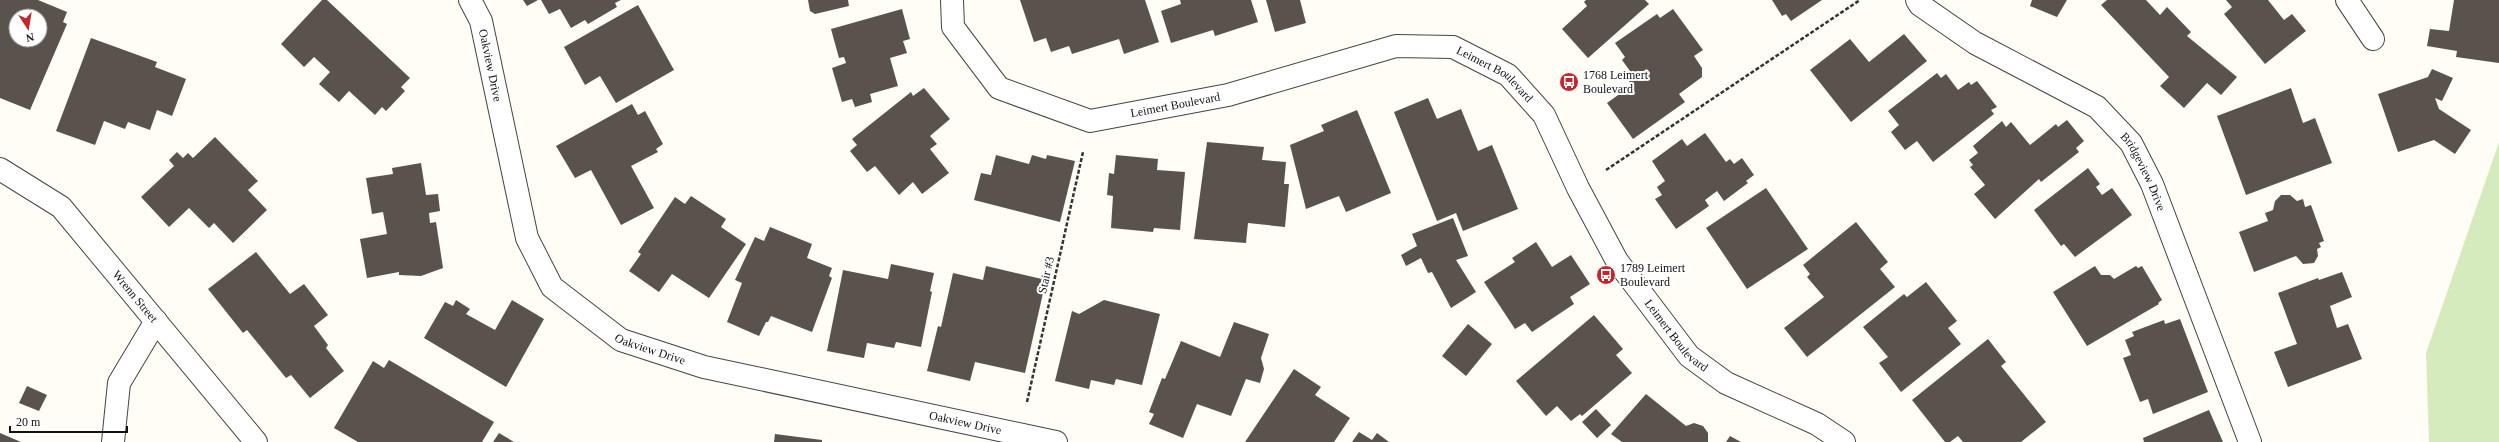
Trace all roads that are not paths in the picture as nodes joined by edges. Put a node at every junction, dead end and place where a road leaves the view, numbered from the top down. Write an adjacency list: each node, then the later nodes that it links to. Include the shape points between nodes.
1 (470, 0): 10 (street, Oakview Drive, via 481,21 527,238 552,287 621,340 704,367)
2 (952, 0): 11 (street, Leimert Boulevard, via 953,27 999,88 1090,121 1228,95 1396,46 1453,47 1508,75 1544,115 1578,188 1617,261 1689,356 1726,383 1817,424)
3 (1916, 0): 12 (street, Bridgeview Drive, via 1975,43 2097,107 2130,143 2152,184)
4 (2347, 0): 5 (street)
5 (2373, 39)
6 (0, 169): 7 (street, Wrenn Street, via 61,207)
7 (156, 321): 8 (street, via 119,383); 9 (street, Wrenn Street)
8 (113, 442)
9 (256, 442)
10 (1056, 442)
11 (1844, 442)
12 (2250, 442)

